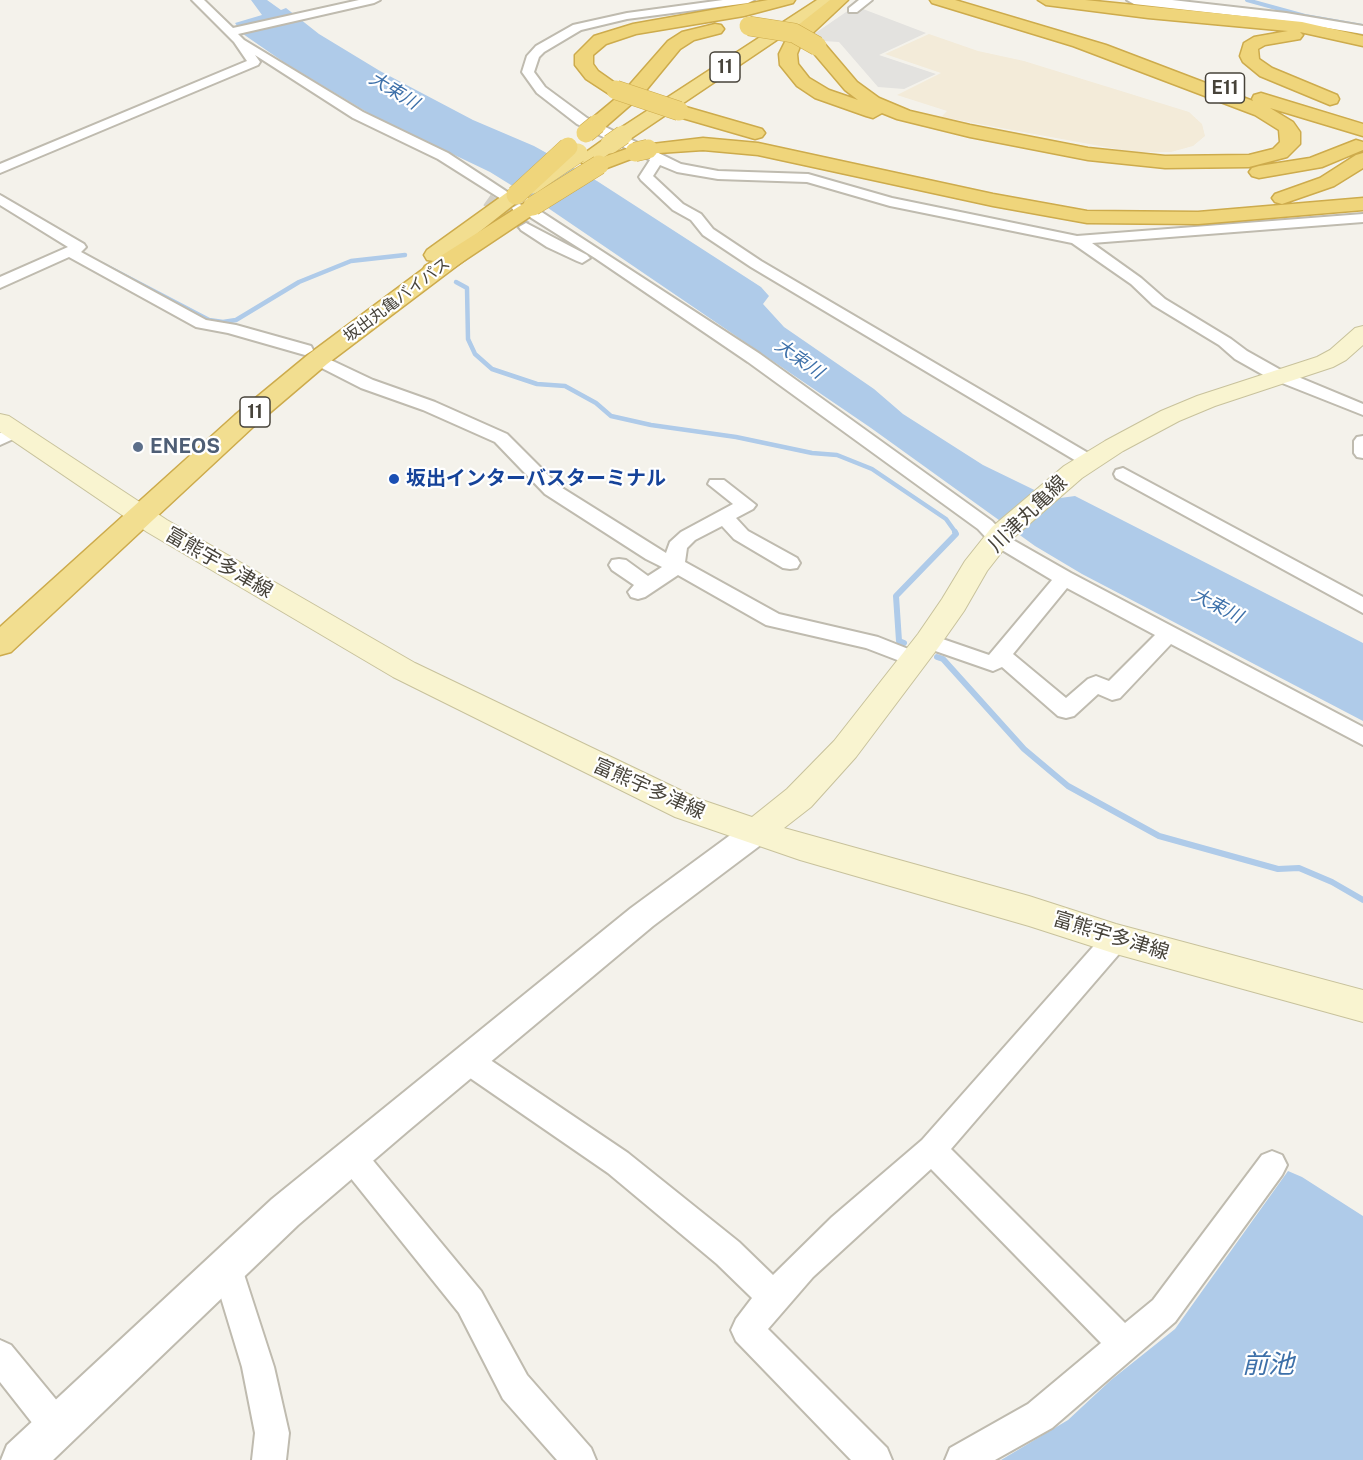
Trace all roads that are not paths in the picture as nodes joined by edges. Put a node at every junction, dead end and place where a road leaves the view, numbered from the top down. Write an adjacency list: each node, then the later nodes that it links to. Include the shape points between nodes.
1 (198, 0): 14 (street)
2 (374, 0): 14 (street)
3 (748, 0): 25 (street, via 593,22 555,38 533,56 528,72 532,81 556,103 582,121)
4 (787, 0): 31 (highway, bridge, via 645,27 600,40 584,55 584,65 616,90)
5 (812, 0): 23 (highway, 11)
6 (828, 0): 23 (highway, 11)
7 (866, 0): 12 (street)
8 (938, 0): 16 (highway)
9 (966, 0): 16 (highway)
10 (1046, 0): 15 (highway, via 1290,26)
11 (1134, 0): 13 (street)
12 (847, 5): 22 (highway, via 808,26 793,42 788,59 796,76 822,94 856,107)
13 (1363, 30)
14 (234, 34): 24 (street, via 358,115); 30 (street, via 254,62)
15 (1363, 41)
16 (1094, 45): 18 (highway, E11); 21 (highway, E11); 26 (highway, via 1108,56 1252,106 1279,121 1291,138 1287,149 1280,153 1234,162 1165,162)
17 (1363, 48): 20 (highway, via 1324,37 1288,35 1260,41 1248,51 1252,62 1266,72)
18 (1227, 79)
19 (1249, 86): 21 (highway, E11)
20 (1343, 104)
21 (1361, 128): 26 (highway, via 1340,154 1284,169 1241,173 1177,171)
22 (970, 131): 23 (highway, bridge, via 904,115 872,102 851,86 817,46 794,33 749,26 708,30 681,40 668,50); 26 (highway)
23 (604, 134): 28 (highway, 11)
24 (424, 148): 27 (street); 34 (street, via 461,182)
25 (646, 153): 28 (highway); 31 (highway, via 688,144 742,147); 37 (street, via 692,172 808,178 890,201); 49 (street, via 646,177 678,207 696,217 708,232)
26 (1088, 154)
27 (443, 156): 34 (street); 39 (street, via 549,212)
28 (584, 156): 34 (highway, bridge); 34 (highway, bridge, via 575,178)
29 (1363, 159): 35 (highway, via 1321,185 1272,201)
30 (0, 169)
31 (929, 186): 35 (highway)
32 (0, 199): 38 (street, via 79,247)
33 (1363, 204): 35 (highway, via 1198,218)
34 (518, 206): 39 (street); 40 (street, via 568,253 600,265 620,278); 43 (highway, 坂出丸亀バイパス / 11); 43 (highway, 坂出丸亀バイパス / 11)
35 (1086, 217)
36 (1363, 218): 37 (street)
37 (1077, 240): 44 (street, via 1159,302)
38 (70, 252): 41 (street); 43 (street, via 202,324 230,328)
39 (600, 255): 40 (street)
40 (632, 277): 54 (street, via 801,390)
41 (0, 283)
42 (1360, 339): 44 (main road, 川津丸亀線, via 1325,362)
43 (312, 355): 52 (highway, 坂出丸亀バイパス / 11, via 227,436); 56 (street, via 368,384 501,438 552,490 653,555)
44 (1281, 377): 45 (street); 49 (main road, 川津丸亀線, via 1170,416)
45 (1363, 410)
46 (6, 430): 52 (main road, 富熊宇多津線)
47 (1363, 441): 48 (street)
48 (1363, 453)
49 (1081, 466): 54 (main road, 川津丸亀線)
50 (1123, 474): 59 (street)
51 (716, 484): 53 (street, via 746,505)
52 (131, 510): 60 (highway, 坂出丸亀バイパス / 11); 62 (highway, 坂出丸亀バイパス / 11); 66 (main road, 富熊宇多津線, via 404,670 687,808)
53 (724, 516): 55 (street, via 741,535); 56 (street, via 677,546)
54 (1001, 536): 58 (street); 63 (main road, 川津丸亀線, via 975,567)
55 (790, 563)
56 (674, 564): 57 (street, via 674,568 643,589); 63 (street, via 774,620)
57 (619, 565)
58 (1064, 578): 61 (street); 64 (street)
59 (1363, 606)
60 (0, 616)
61 (1169, 633): 64 (street, via 1112,692 1096,684 1066,710); 65 (street)
62 (0, 644)
63 (921, 650): 64 (street, via 993,664); 66 (main road, 川津丸亀線, via 822,776)
64 (1000, 654)
65 (1363, 737)
66 (756, 833): 67 (main road, 富熊宇多津線); 69 (street, via 642,917)
67 (1116, 939): 68 (main road, 富熊宇多津線); 70 (street)
68 (1363, 1006)
69 (467, 1060): 71 (street); 74 (street, via 618,1163 728,1253)
70 (932, 1150): 74 (street, via 843,1227); 75 (street)
71 (351, 1156): 73 (street); 80 (street, via 470,1302 515,1387)
72 (1272, 1165): 75 (street, via 1164,1311)
73 (226, 1268): 77 (street); 79 (street, via 258,1367 272,1433)
74 (773, 1298): 81 (street, via 747,1329)
75 (1125, 1345): 82 (street, via 1040,1416)
76 (0, 1356): 77 (street)
77 (56, 1426): 78 (street)
78 (22, 1460)
79 (269, 1460)
80 (579, 1460)
81 (875, 1460)
82 (962, 1460)

